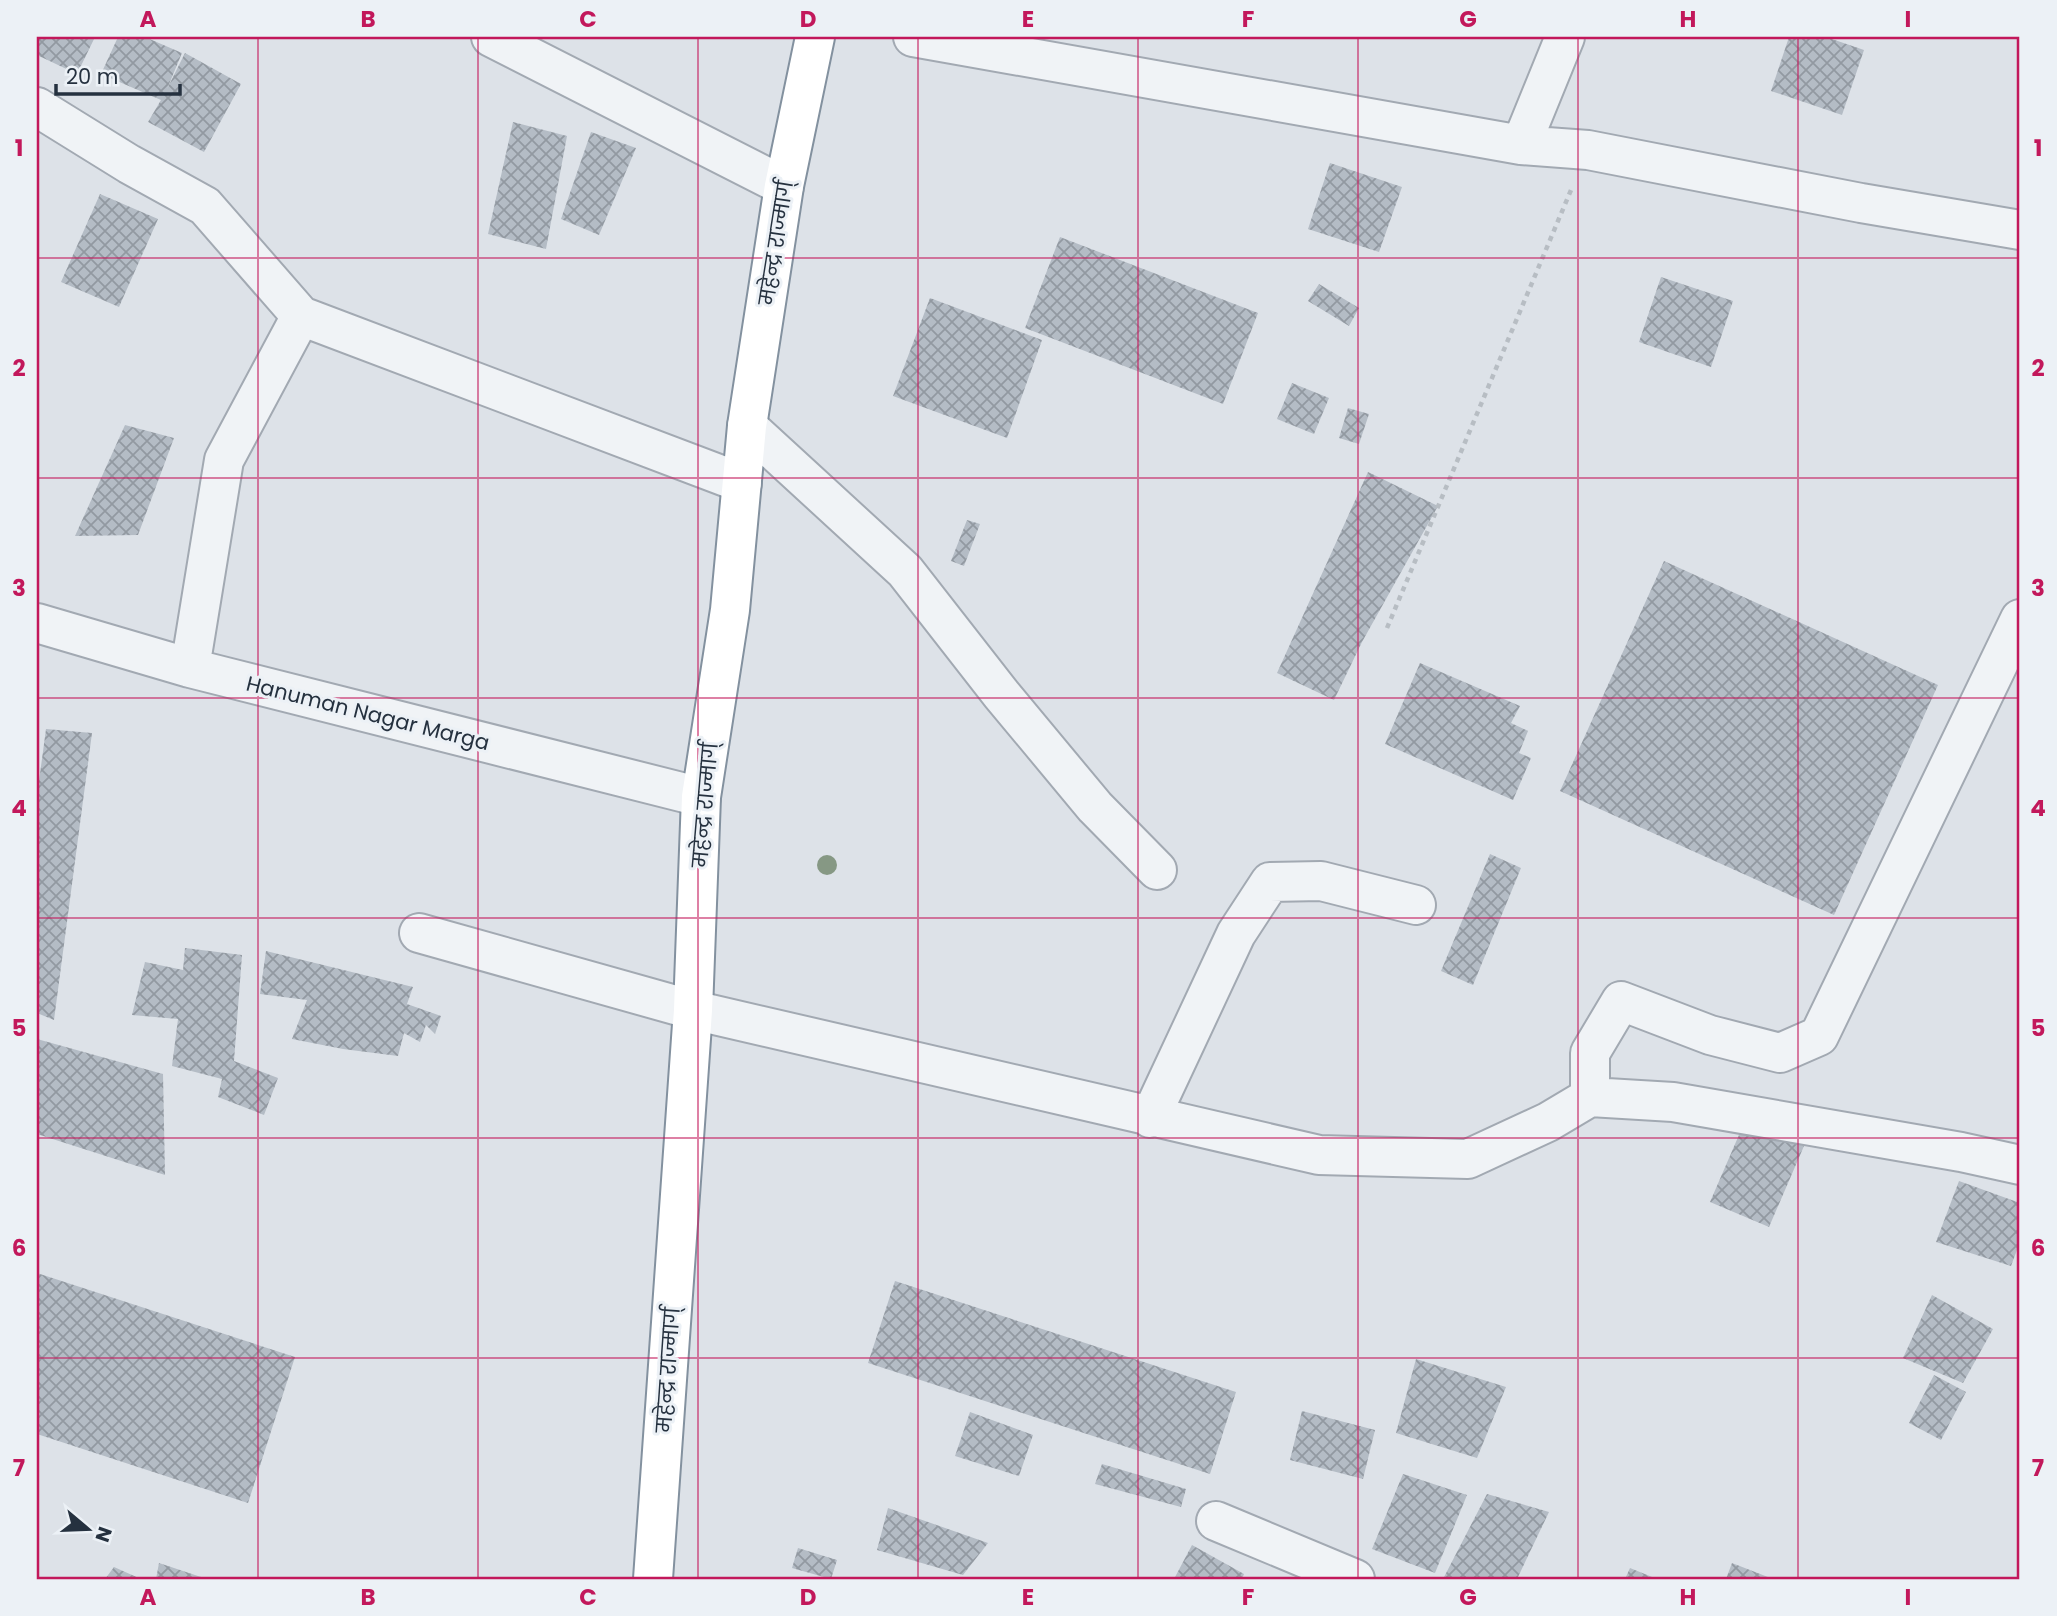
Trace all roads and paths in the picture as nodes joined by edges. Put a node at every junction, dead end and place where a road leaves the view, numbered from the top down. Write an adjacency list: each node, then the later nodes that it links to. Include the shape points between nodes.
1 (491, 37): 8 (street)
2 (815, 37): 8 (highway, महेन्द्र राज्मार्ग्)
3 (913, 37): 6 (street)
4 (1565, 37): 6 (street)
5 (37, 107): 10 (street, via 205,206)
6 (1521, 145): 7 (street)
7 (1588, 150): 9 (street); 15 (path)
8 (784, 186): 11 (highway, महेन्द्र राज्मार्ग्)
9 (2020, 230)
10 (301, 316): 12 (street); 16 (street, via 224,460)
11 (747, 426): 12 (highway, महेन्द्र राज्मार्ग्); 18 (street, via 905,571 1001,694)
12 (742, 483): 17 (highway, महेन्द्र राज्मार्ग्, via 730,610)
13 (2020, 619): 22 (street, via 1819,1036 1780,1054 1710,1035 1621,1001 1590,1053)
14 (37, 623): 16 (street, Hanuman Nagar Marga)
15 (1387, 628)
16 (190, 668): 17 (street, Hanuman Nagar Marga)
17 (701, 797): 21 (highway, महेन्द्र राज्मार्ग्)
18 (1157, 870)
19 (1416, 905): 23 (street, via 1321,881 1270,882 1236,934)
20 (419, 933): 21 (street)
21 (693, 1010): 23 (street); 26 (highway, महेन्द्र राज्मार्ग्)
22 (1590, 1097): 23 (street, via 1468,1159 1319,1155); 24 (street, via 1673,1102)
23 (1150, 1118)
24 (2020, 1165)
25 (1216, 1521): 27 (street)
26 (653, 1579)
27 (1355, 1579)

